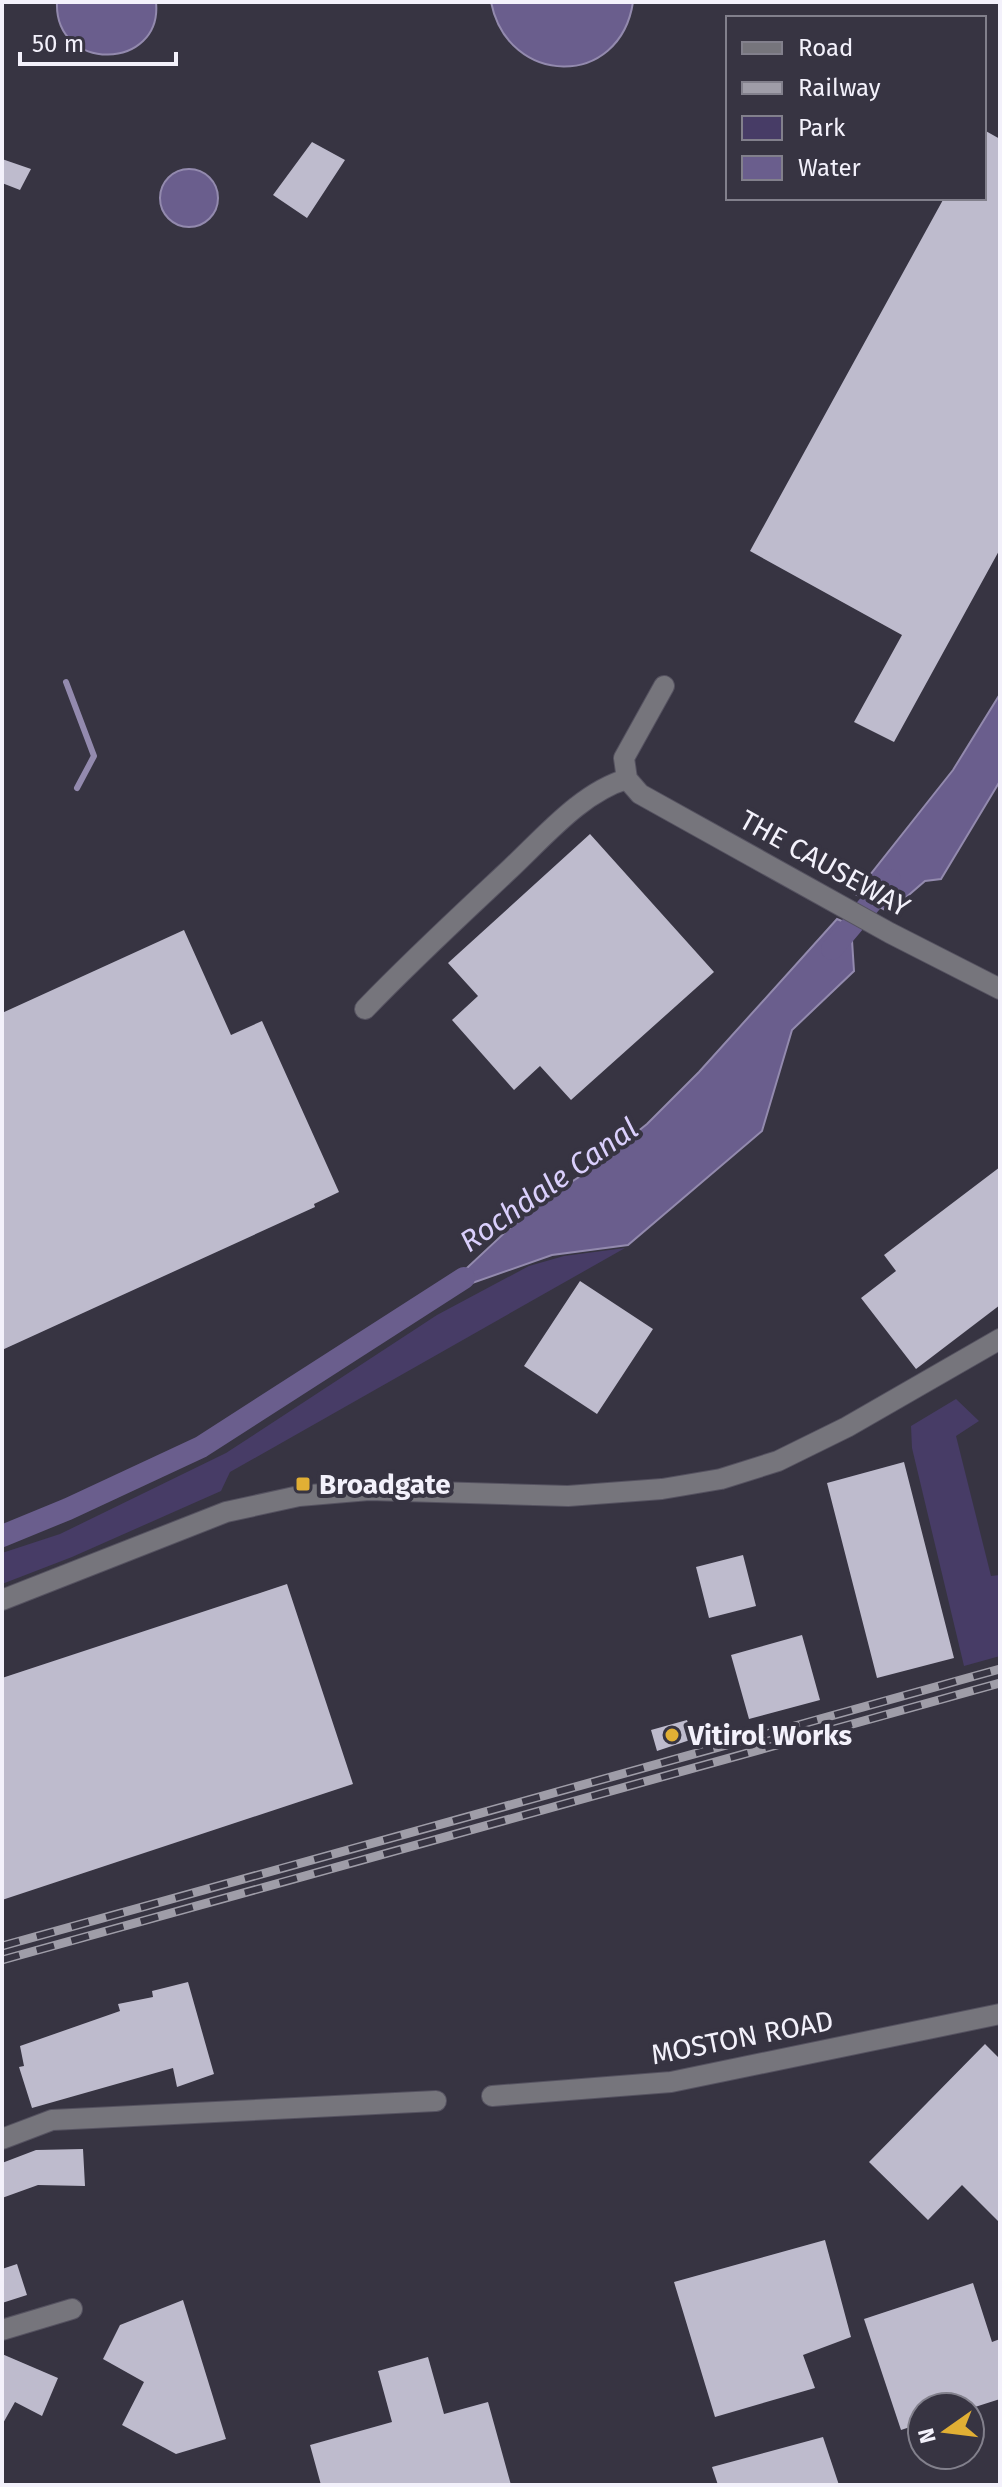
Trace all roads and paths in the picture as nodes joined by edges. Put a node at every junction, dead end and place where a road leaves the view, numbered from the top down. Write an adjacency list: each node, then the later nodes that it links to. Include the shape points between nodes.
1 (664, 686): 2 (street, via 624,758)
2 (627, 779): 3 (street, THE CAUSEWAY, via 640,794); 4 (street, via 598,791 559,823)
3 (1000, 989)
4 (365, 1009)
5 (1000, 1339): 6 (street, via 847,1427 778,1461 721,1479 568,1496 369,1490 299,1496 226,1512)
6 (2, 1600)
7 (1000, 2014): 8 (street, MOSTON ROAD, via 671,2082)
8 (492, 2096)
9 (436, 2101): 10 (street, via 52,2120)
10 (2, 2139)
11 (72, 2309): 12 (street)
12 (2, 2330)

